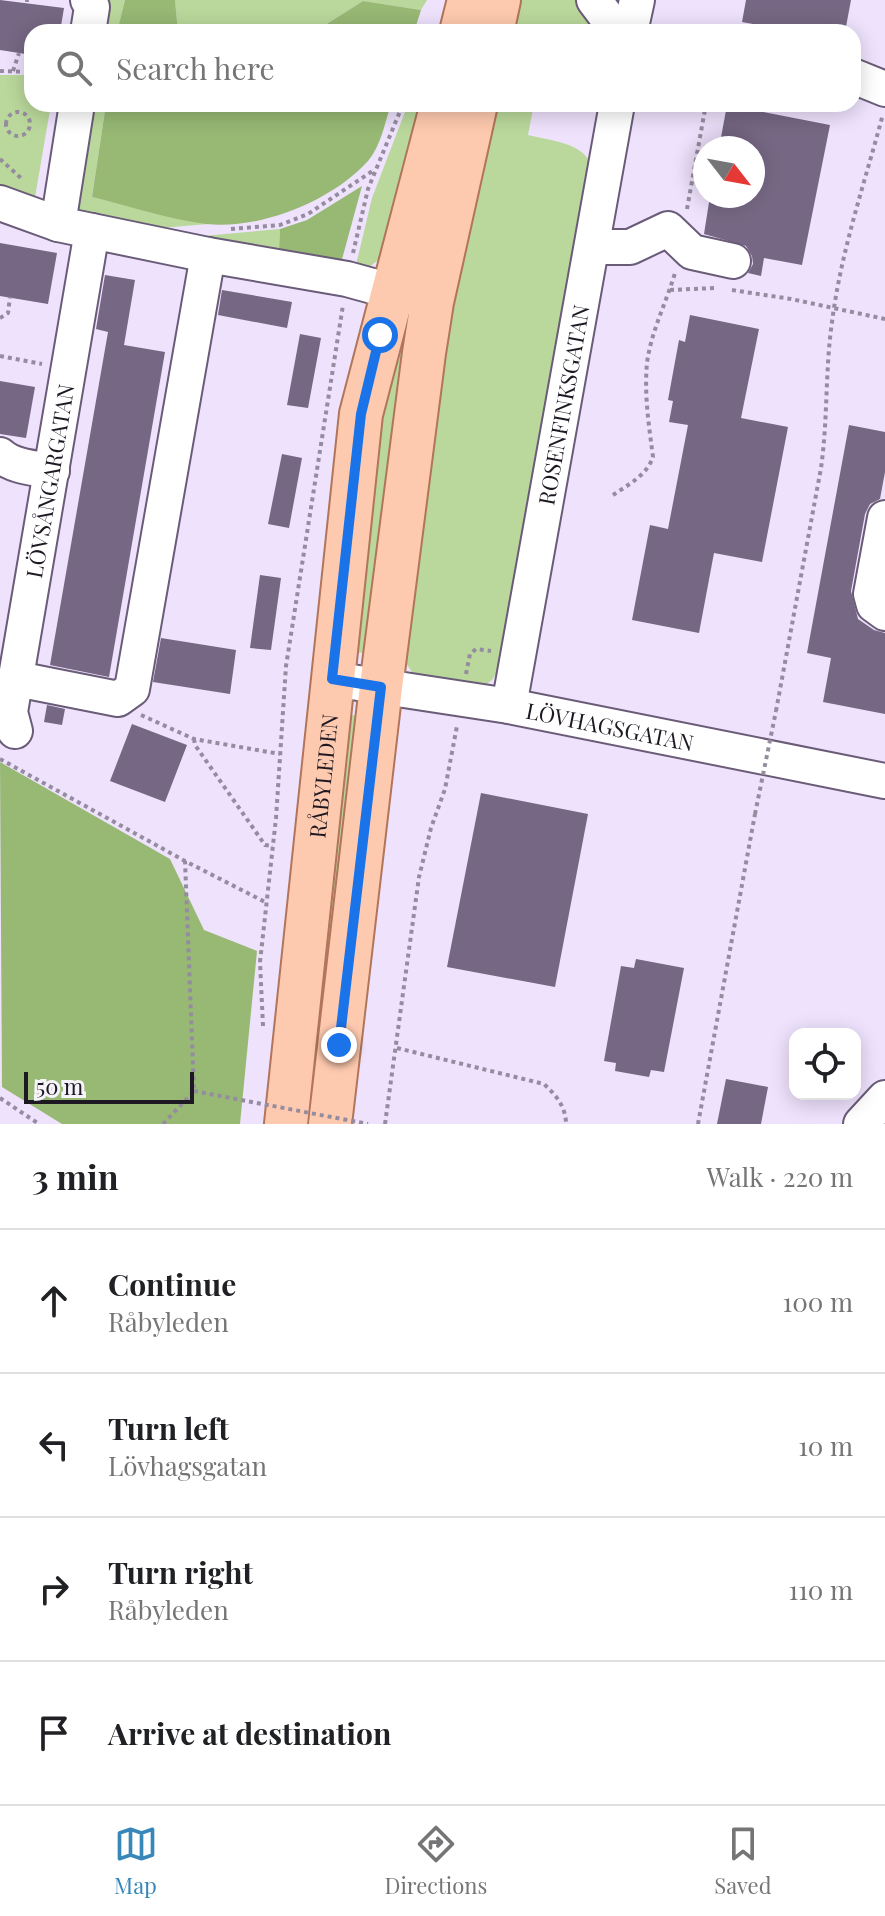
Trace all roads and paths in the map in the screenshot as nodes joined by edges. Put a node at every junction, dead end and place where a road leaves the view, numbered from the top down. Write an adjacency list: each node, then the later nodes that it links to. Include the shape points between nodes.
1 (88, 0): 6 (street)
2 (469, 0): 7 (main road)
3 (499, 0): 8 (main road)
4 (594, 0): 9 (street)
5 (637, 0): 10 (street)
6 (89, 24)
7 (463, 24)
8 (494, 24)
9 (612, 24)
10 (632, 24)
11 (19, 53): 13 (path)
12 (0, 71): 13 (path)
13 (13, 71): 14 (path)
14 (24, 72)
15 (861, 79): 16 (street)
16 (885, 89)
17 (885, 108): 41 (path)
18 (76, 112): 31 (street)
19 (400, 112): 28 (path)
20 (441, 112): 40 (main road, RÅBYLEDEN)
21 (473, 112): 40 (main road, RÅBYLEDEN)
22 (616, 112): 35 (street, ROSENFINKSGATAN)
23 (705, 112): 34 (path)
24 (3, 120): 25 (path, via 21,112); 25 (path, via 18,135)
25 (31, 125): 26 (path)
26 (42, 126)
27 (0, 159): 29 (path)
28 (376, 168): 33 (path, via 308,214); 37 (path)
29 (30, 187)
30 (0, 203): 31 (street)
31 (58, 224): 32 (street)
32 (92, 231): 33 (street); 47 (street, LÖVSÅNGARGATAN)
33 (216, 242): 37 (street); 54 (street, via 132,689)
34 (683, 244): 35 (street, via 668,229 630,247); 36 (street, via 692,252); 38 (path)
35 (593, 247): 51 (street, ROSENFINKSGATAN)
36 (733, 261)
37 (347, 279): 40 (street); 59 (path, via 295,601)
38 (670, 290): 41 (path, via 714,288); 48 (path, via 648,361 653,457 641,476)
39 (10, 297): 42 (path, via 8,313)
40 (413, 297): 52 (main road, RÅBYLEDEN, via 361,414); 53 (main road, RÅBYLEDEN)
41 (834, 307): 43 (path); 77 (path, bridge, via 821,468)
42 (0, 318)
43 (885, 319)
44 (0, 356): 45 (path)
45 (42, 364)
46 (2, 459): 47 (street)
47 (52, 471): 57 (street, LÖVSÅNGARGATAN)
48 (613, 495)
49 (885, 518): 50 (street, via 871,594 874,605)
50 (885, 613)
51 (517, 655): 55 (path, via 476,649 470,654); 56 (street, ROSENFINKSGATAN)
52 (332, 679): 53 (street, LÖVHAGSGATAN); 70 (main road, RÅBYLEDEN)
53 (381, 687): 55 (street, LÖVHAGSGATAN); 73 (main road, RÅBYLEDEN)
54 (118, 699): 57 (street); 58 (path, via 127,709)
55 (462, 700): 56 (street, LÖVHAGSGATAN); 65 (path, via 445,789 419,877)
56 (509, 706): 60 (street, LÖVHAGSGATAN)
57 (8, 718): 62 (path)
58 (194, 739): 59 (path); 61 (path, via 231,800 265,845)
59 (280, 754): 61 (path)
60 (885, 781)
61 (273, 846): 63 (path)
62 (185, 861): 63 (path); 67 (path)
63 (267, 903): 64 (path, via 260,962)
64 (264, 1035)
65 (397, 1048): 75 (path); 76 (path, via 544,1084 557,1096)
66 (258, 1089): 70 (path)
67 (194, 1091): 72 (path); 74 (path, bridge)
68 (0, 1098): 71 (path)
69 (885, 1098): 78 (street)
70 (272, 1114)
71 (39, 1124)
72 (163, 1124)
73 (330, 1124)
74 (368, 1124)
75 (385, 1124)
76 (566, 1124)
77 (698, 1124)
78 (861, 1124)

